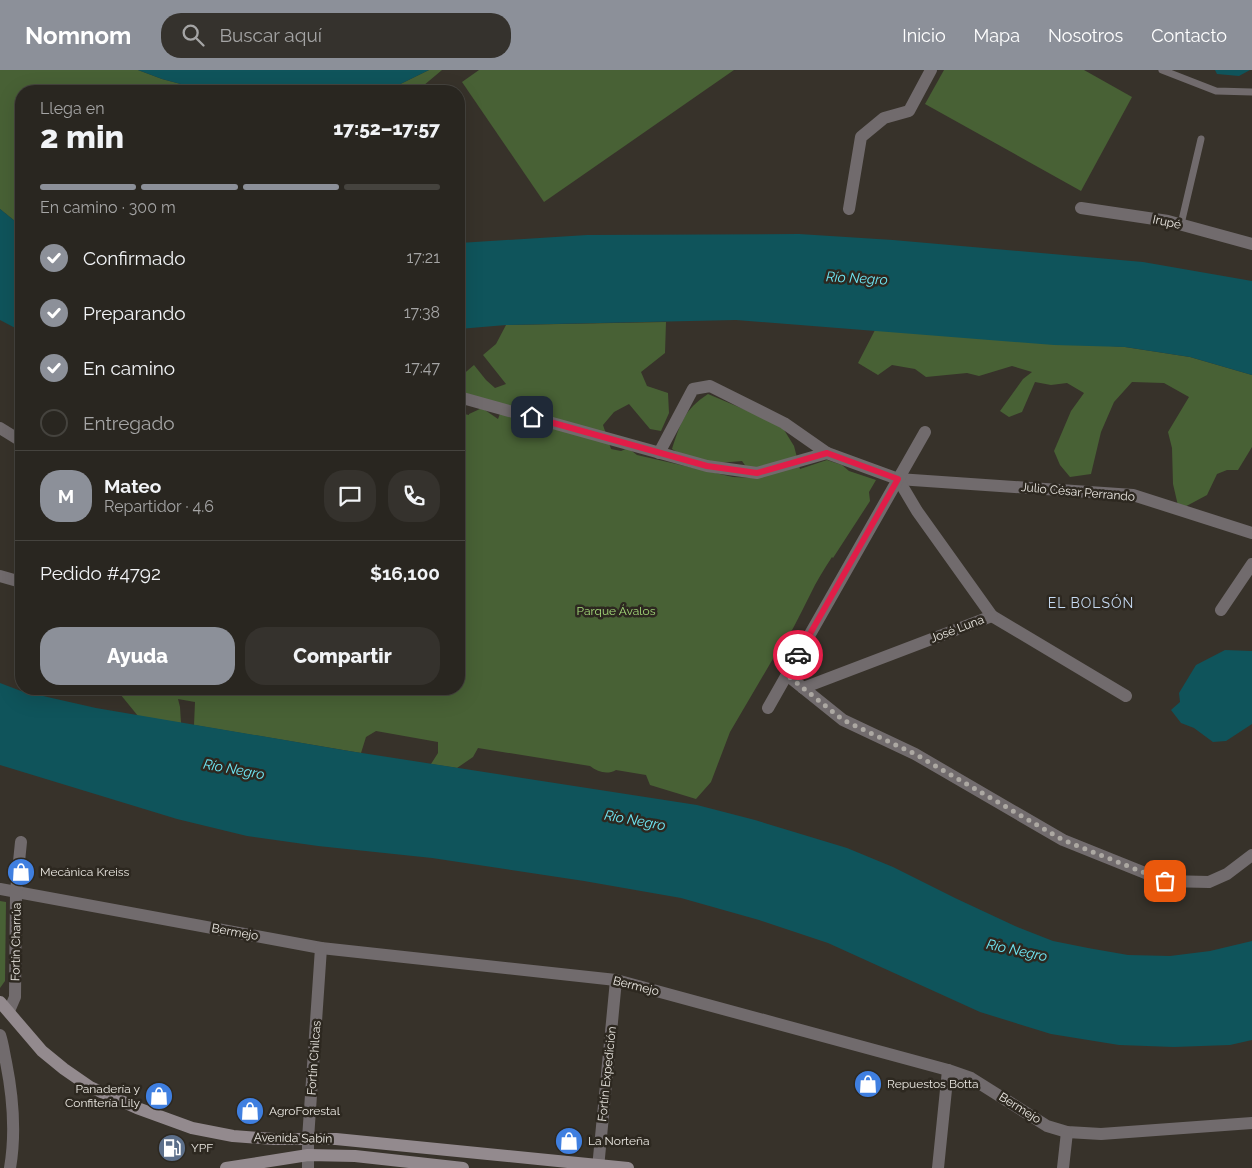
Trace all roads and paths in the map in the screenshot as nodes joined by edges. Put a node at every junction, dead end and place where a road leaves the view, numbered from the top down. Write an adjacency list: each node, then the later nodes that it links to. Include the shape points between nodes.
1 (931, 70): 5 (street, via 910,111 884,118 861,136)
2 (1162, 70): 3 (lane, via 1216,90)
3 (1252, 92)
4 (1201, 139): 7 (lane)
5 (849, 208)
6 (1081, 208): 7 (street, Irupé)
7 (1180, 224): 8 (street, Irupé)
8 (1252, 244)
9 (465, 399): 13 (street)
10 (0, 428): 12 (street)
11 (925, 432): 15 (street)
12 (15, 437)
13 (659, 453): 14 (street, via 707,466 757,473); 14 (street, Julio César Perrando, via 693,389 710,386 784,423)
14 (827, 453): 15 (street, Julio César Perrando)
15 (898, 479): 16 (street, Julio César Perrando, via 1133,495); 21 (street); 22 (street)
16 (1252, 533)
17 (1252, 564): 20 (street)
18 (0, 576): 19 (street)
19 (15, 580)
20 (1221, 610)
21 (992, 616): 23 (street, José Luna); 24 (street, José Luna)
22 (787, 675): 23 (street); 25 (street)
23 (803, 688): 27 (street, via 843,720 915,754 1063,840 1165,881 1209,882 1227,874)
24 (1126, 696)
25 (768, 708)
26 (21, 842): 29 (street, Fortín Charrúa)
27 (1252, 855)
28 (0, 889): 29 (street, Bermejo)
29 (16, 891): 30 (street, Bermejo); 33 (street, Fortín Charrúa, via 15,996)
30 (321, 948): 31 (street, Bermejo); 38 (street, Fortín Chilcas)
31 (616, 980): 35 (street, Bermejo); 40 (street, Fortín Expedición)
32 (0, 1002): 33 (main road, Avenida Sabín)
33 (9, 1011): 38 (main road, Avenida Sabín, via 42,1051 64,1069 90,1087 137,1108 192,1128 233,1136)
34 (0, 1035): 41 (street, via 13,1108)
35 (948, 1070): 37 (street, Bermejo, via 971,1078 1047,1126); 46 (street)
36 (1252, 1123): 37 (street, Bermejo, via 1101,1134)
37 (1067, 1132): 47 (street)
38 (308, 1139): 39 (street, Fortín Chilcas); 40 (main road, Avenida Sabín, via 336,1139)
39 (308, 1155): 42 (main road, Avenida Sabín); 43 (street, Fortín Chilcas); 44 (main road, Avenida Sabín, via 354,1156)
40 (598, 1166): 45 (main road, Avenida Sabín)
41 (10, 1168)
42 (226, 1168)
43 (308, 1168)
44 (464, 1168)
45 (628, 1168)
46 (938, 1168)
47 (1063, 1168)

